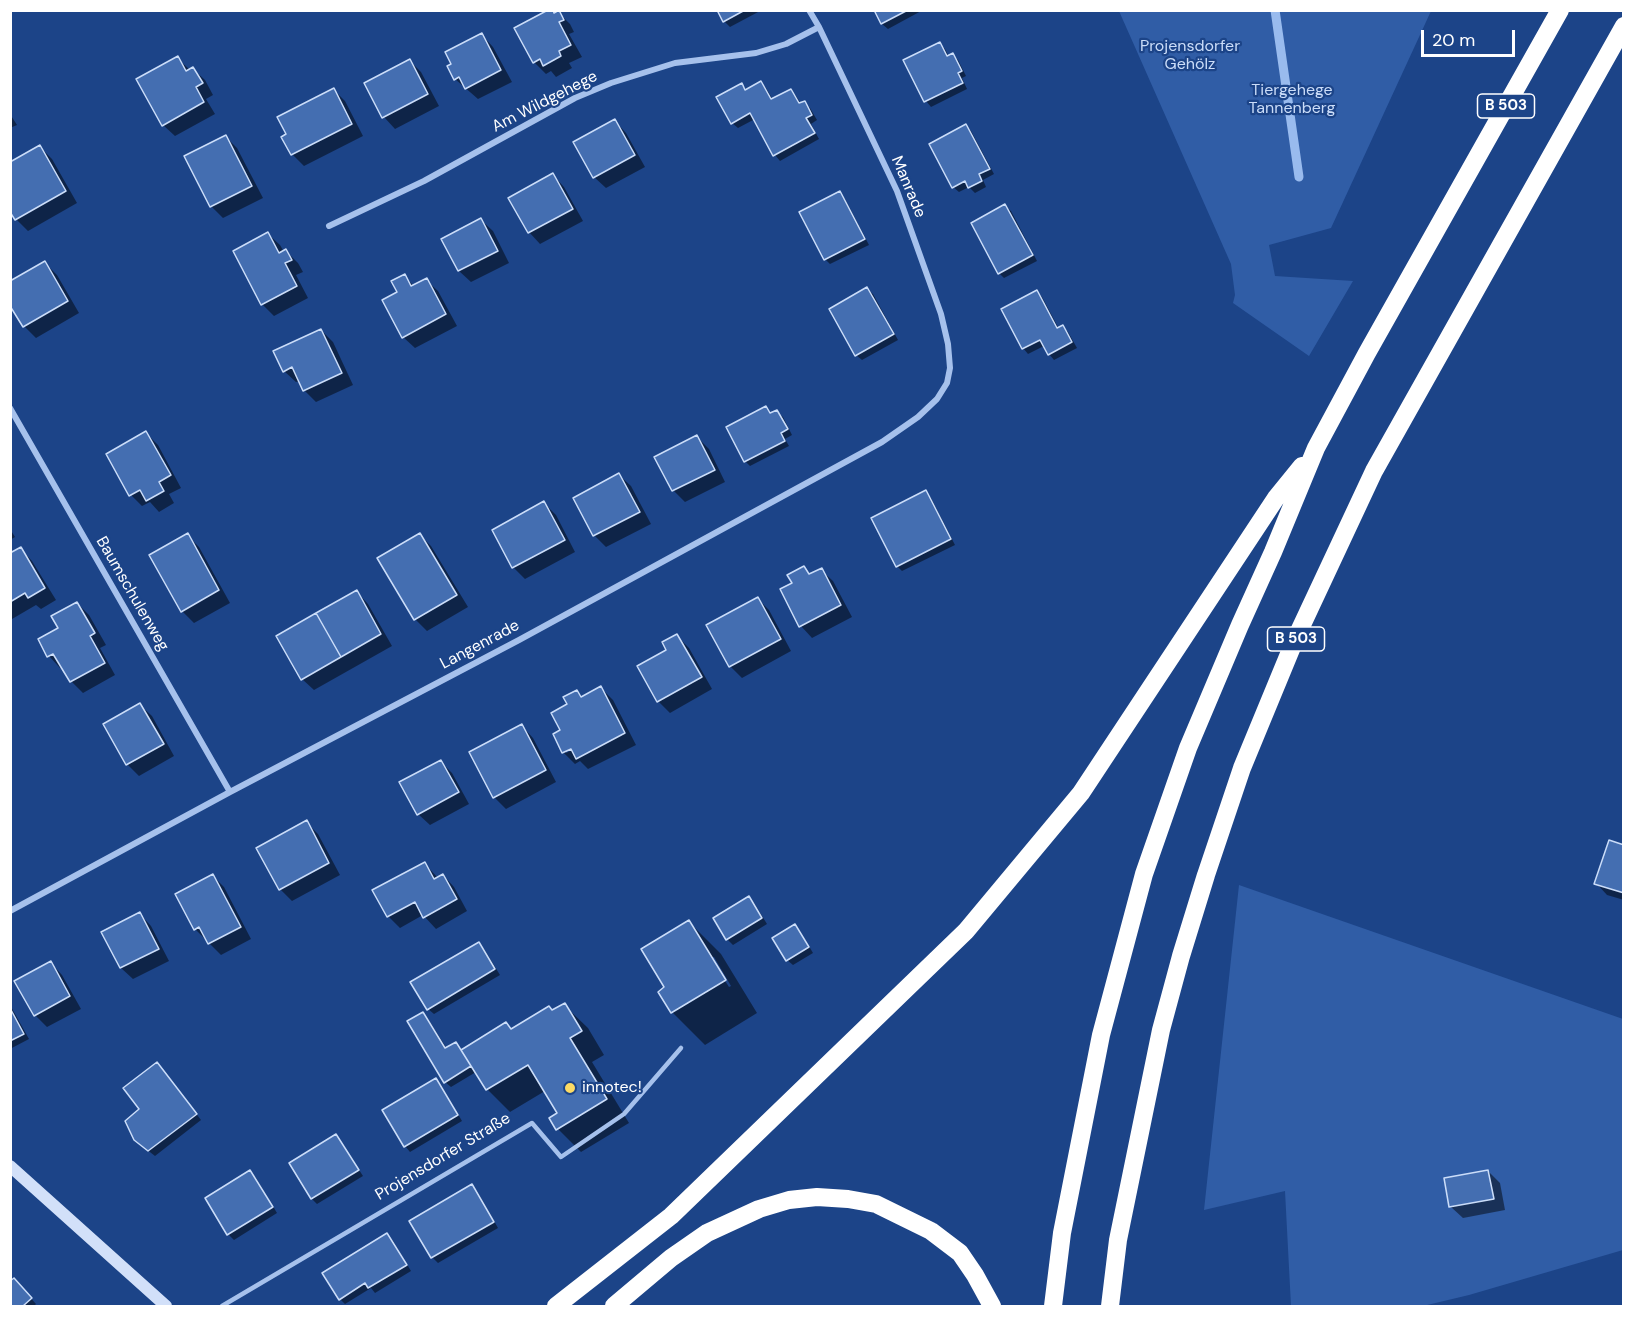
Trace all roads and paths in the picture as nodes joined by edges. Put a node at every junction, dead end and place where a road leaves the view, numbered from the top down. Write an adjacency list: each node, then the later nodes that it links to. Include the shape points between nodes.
1 (809, 10): 4 (street, Manrade)
2 (1560, 10): 8 (highway, B 503)
3 (1623, 26): 19 (highway, B 503, via 1374,471 1294,642 1242,768 1161,1030 1118,1240)
4 (819, 27): 5 (street, Am Wildgehege, via 786,44 756,53 675,63 611,83 575,98 424,181); 6 (street, Manrade, via 897,191 941,314 948,344)
5 (328, 226)
6 (947, 383): 9 (street, Langenrade, via 918,417 882,442)
7 (10, 408): 9 (street, Baumschulenweg)
8 (1316, 448): 15 (highway, via 1276,498 1081,794 966,931 670,1216); 18 (highway, B 503, via 1188,748 1144,874 1101,1035 1062,1233)
9 (230, 792): 10 (street, Langenrade)
10 (10, 911)
11 (681, 1048): 14 (lane, Projensdorfer Straße, via 624,1114 561,1156 532,1123)
12 (10, 1166): 13 (street)
13 (166, 1306)
14 (222, 1306)
15 (556, 1306)
16 (614, 1306): 17 (highway, via 707,1233 759,1209 817,1197 876,1204 931,1231 960,1253)
17 (992, 1306)
18 (1053, 1306)
19 (1110, 1306)

